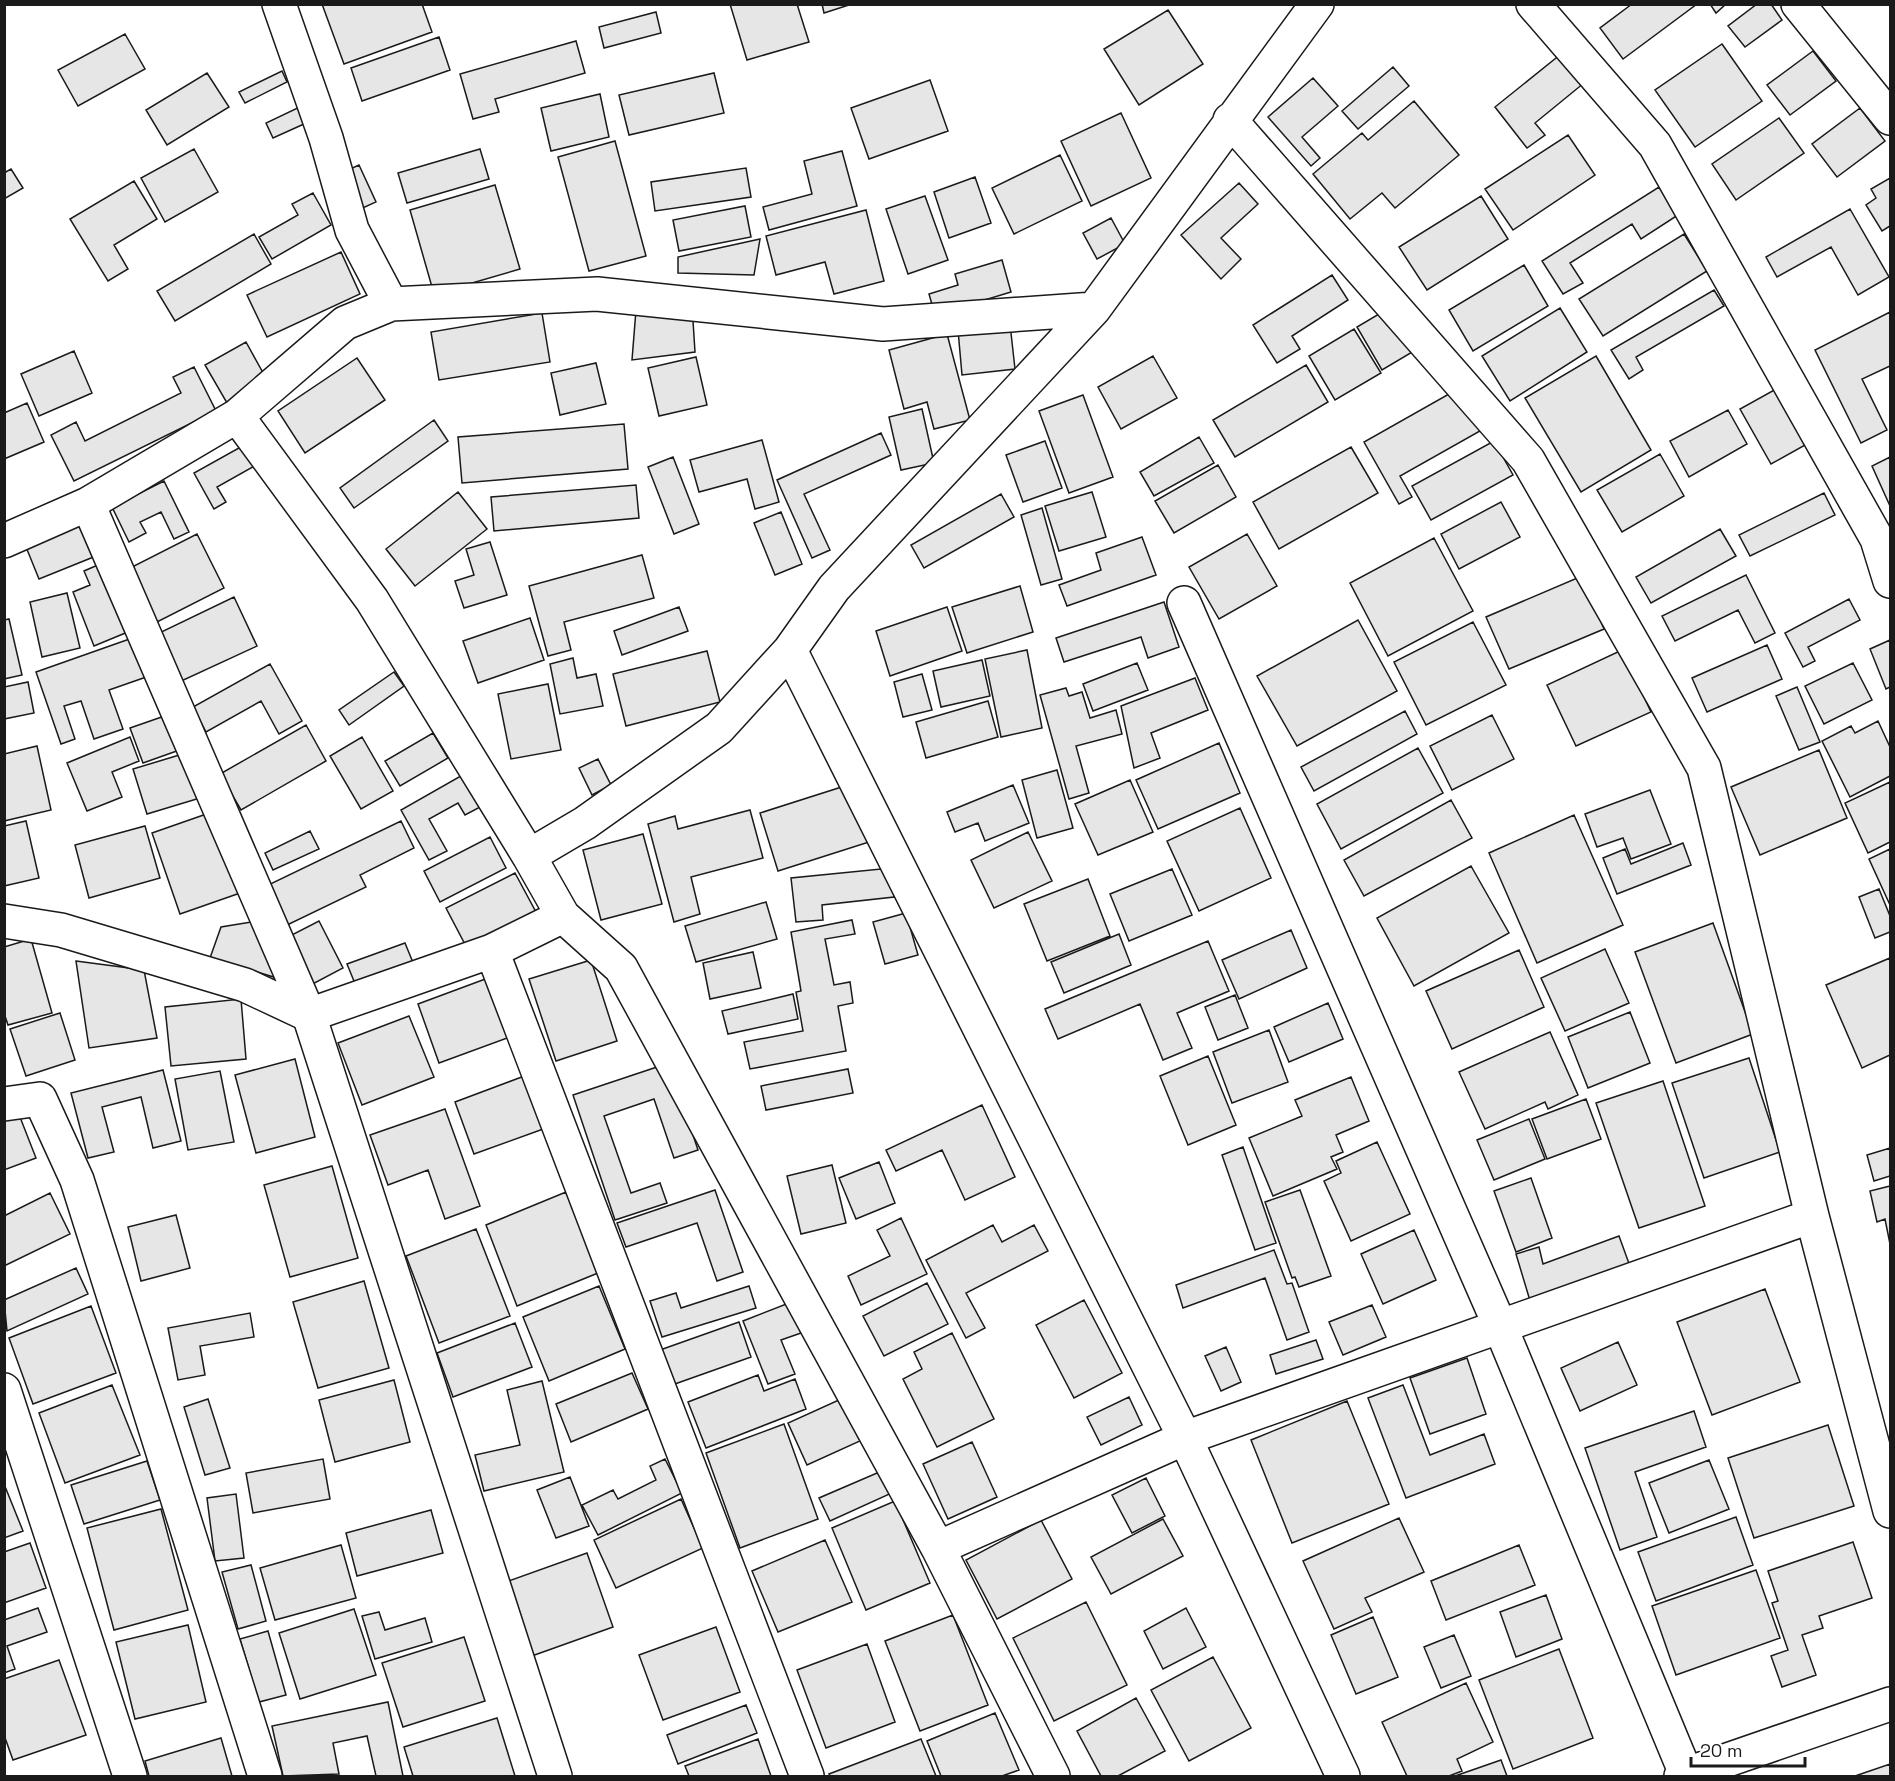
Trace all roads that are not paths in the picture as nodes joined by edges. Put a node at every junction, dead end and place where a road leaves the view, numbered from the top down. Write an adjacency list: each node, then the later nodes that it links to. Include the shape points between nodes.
1 (279, 4): 7 (street, via 326,138 352,230)
2 (1317, 4): 6 (street)
3 (1533, 4): 12 (street, via 1655,145 1877,540)
4 (1797, 4): 5 (street)
5 (1890, 118)
6 (1230, 120): 8 (street); 21 (street, via 1528,460 1704,768)
7 (391, 304): 8 (street, via 597,294 883,324); 9 (street, via 345,324)
8 (1094, 309): 14 (street, via 834,588)
9 (237, 416): 10 (street); 15 (street, via 372,600)
10 (88, 504): 11 (street); 19 (street)
11 (4, 541)
12 (1890, 581)
13 (1184, 603): 22 (street)
14 (790, 650): 15 (street, via 719,728 585,823); 24 (street)
15 (529, 856): 16 (street)
16 (563, 916): 18 (street); 26 (street, via 621,968)
17 (4, 921): 19 (street, via 61,930 246,985)
18 (492, 951): 19 (street); 32 (street)
19 (309, 1015): 31 (street)
20 (4, 1104): 30 (street, via 40,1099 77,1180)
21 (1812, 1216): 22 (street); 25 (street)
22 (1500, 1326): 24 (street); 28 (street)
23 (4, 1390): 29 (street)
24 (1185, 1438): 26 (street); 34 (street)
25 (1890, 1511)
26 (938, 1548): 33 (street)
27 (1890, 1704): 28 (street)
28 (1684, 1775)
29 (130, 1776)
30 (265, 1776)
31 (555, 1776)
32 (807, 1776)
33 (1053, 1776)
34 (1343, 1776)

